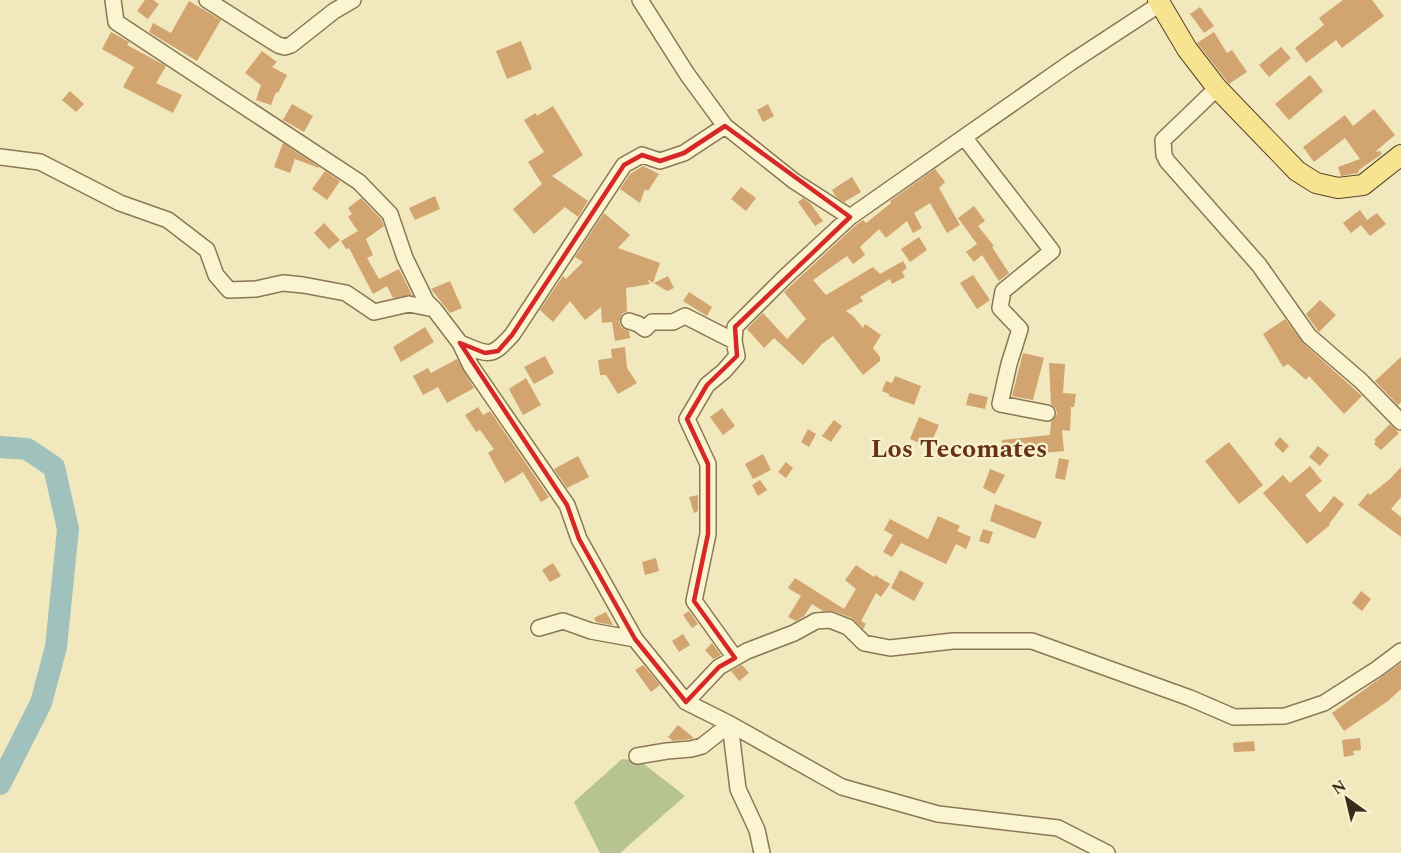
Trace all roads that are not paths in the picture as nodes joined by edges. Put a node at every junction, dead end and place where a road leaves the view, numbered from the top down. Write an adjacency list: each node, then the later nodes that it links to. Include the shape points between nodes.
1 (113, 0): 12 (street, via 116,22 359,182 390,214 405,258)
2 (207, 0): 3 (street, via 285,47)
3 (353, 0)
4 (640, 0): 7 (street)
5 (1159, 2): 6 (main road, via 1187,49); 8 (street)
6 (1217, 88): 9 (main road, via 1297,171 1316,183 1338,188 1363,185); 17 (street, via 1163,140 1167,161 1258,265 1309,336)
7 (725, 126): 11 (street, via 794,181); 15 (street, via 684,153 660,161 642,155 624,165 513,335 498,351 486,353)
8 (964, 137): 11 (street); 16 (street, via 1052,251 1004,291 1000,308 1020,329 1000,404)
9 (1401, 154)
10 (0, 157): 12 (street, via 40,162 120,203 168,220 207,250 216,275 229,290 283,283 346,293 374,312 409,304)
11 (850, 217): 14 (street, via 735,327)
12 (434, 309): 15 (street)
13 (629, 321): 14 (street, via 645,329 652,322 673,322 685,316)
14 (734, 341): 21 (street, via 737,356 707,385 687,420 708,464 708,534 694,601)
15 (460, 343): 19 (street, via 471,366 567,505 579,539)
16 (1047, 413)
17 (1401, 422)
18 (538, 628): 19 (street, via 563,621)
19 (635, 639): 22 (street)
20 (1401, 651): 21 (street, via 1324,703 1285,716 1265,717 1234,717 1032,641 953,640 890,648 864,643 848,627 823,620)
21 (735, 658): 22 (street, via 719,667)
22 (686, 702): 23 (street)
23 (730, 724): 24 (street, via 702,746); 25 (street, via 738,789 757,830); 26 (street, via 842,787 938,814 1058,828)
24 (637, 756)
25 (762, 853)
26 (1107, 853)

